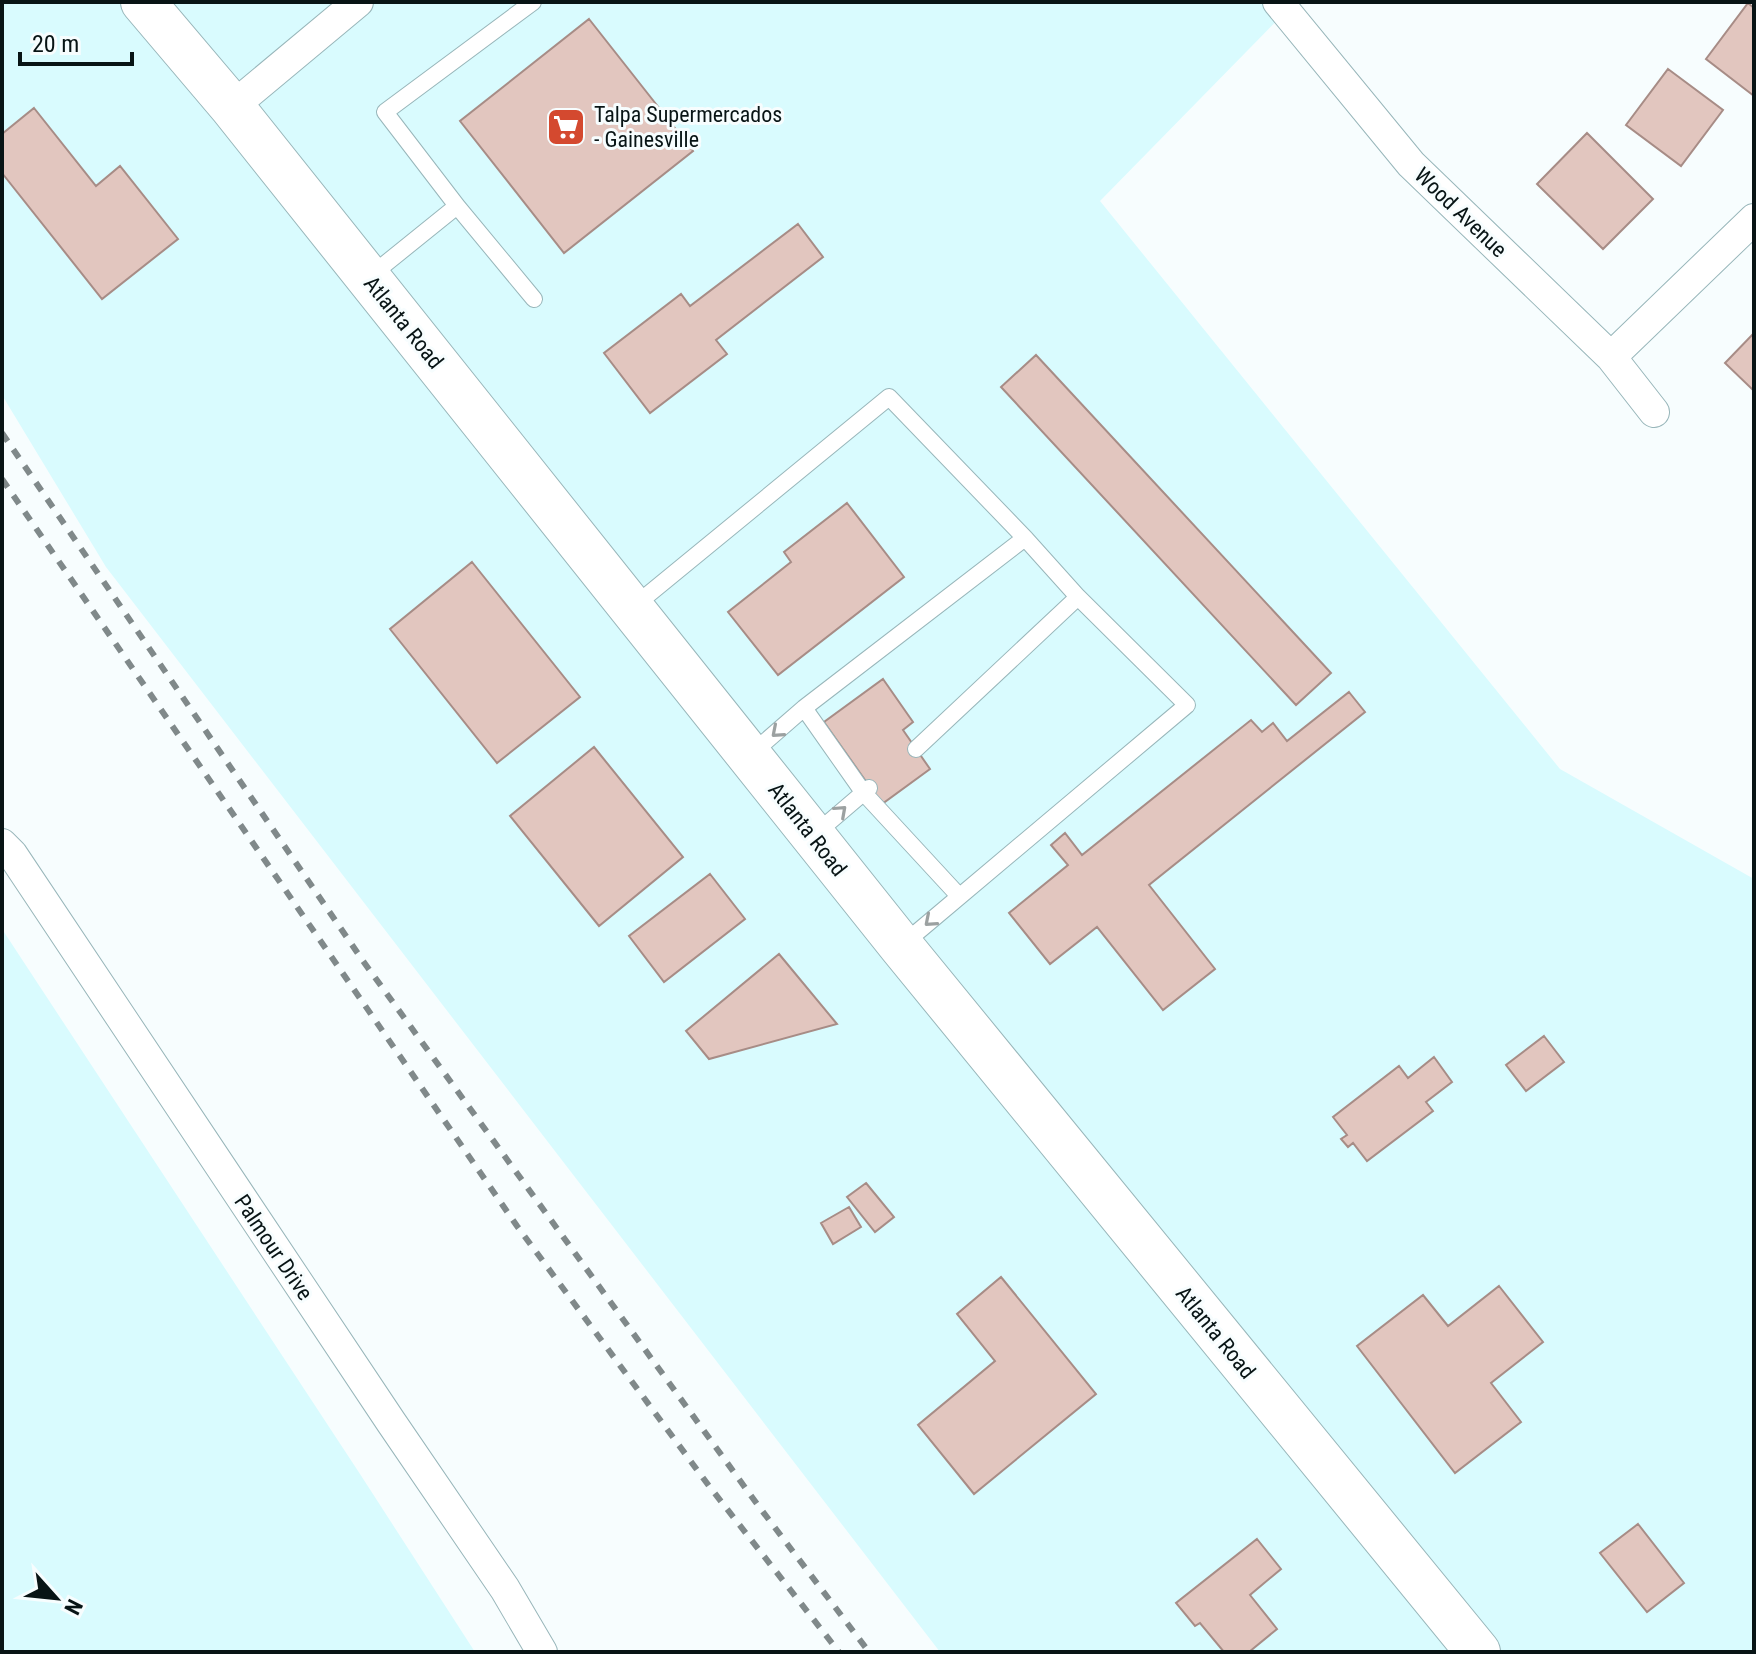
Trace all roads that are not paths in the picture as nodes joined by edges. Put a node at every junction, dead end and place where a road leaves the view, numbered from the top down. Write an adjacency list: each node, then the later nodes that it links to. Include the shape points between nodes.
1 (533, 2): 6 (lane, via 385,112)
2 (1278, 2): 10 (street, Wood Avenue, via 1411,164)
3 (355, 3): 5 (street)
4 (157, 11): 5 (main road, Atlanta Road)
5 (232, 107): 8 (main road, Atlanta Road)
6 (457, 206): 8 (lane); 9 (lane)
7 (1754, 219): 10 (street)
8 (368, 278): 14 (main road, Atlanta Road)
9 (534, 299)
10 (1611, 357): 11 (street, Wood Avenue)
11 (1654, 412)
12 (1025, 538): 13 (lane); 14 (lane, via 889,397); 15 (lane)
13 (1078, 597): 16 (lane); 21 (lane, via 1187,705)
14 (632, 608): 17 (main road, Atlanta Road)
15 (804, 708): 17 (lane, one-way to 17); 18 (lane)
16 (916, 749)
17 (749, 756): 19 (main road, Atlanta Road)
18 (867, 789): 19 (lane, one-way to 18); 21 (lane)
19 (813, 836): 22 (main road, Atlanta Road)
20 (2, 844): 23 (street, Palmour Drive, via 505,1589)
21 (959, 896): 22 (lane, one-way to 22)
22 (901, 946): 24 (main road, Atlanta Road)
23 (542, 1652)
24 (1478, 1652)

